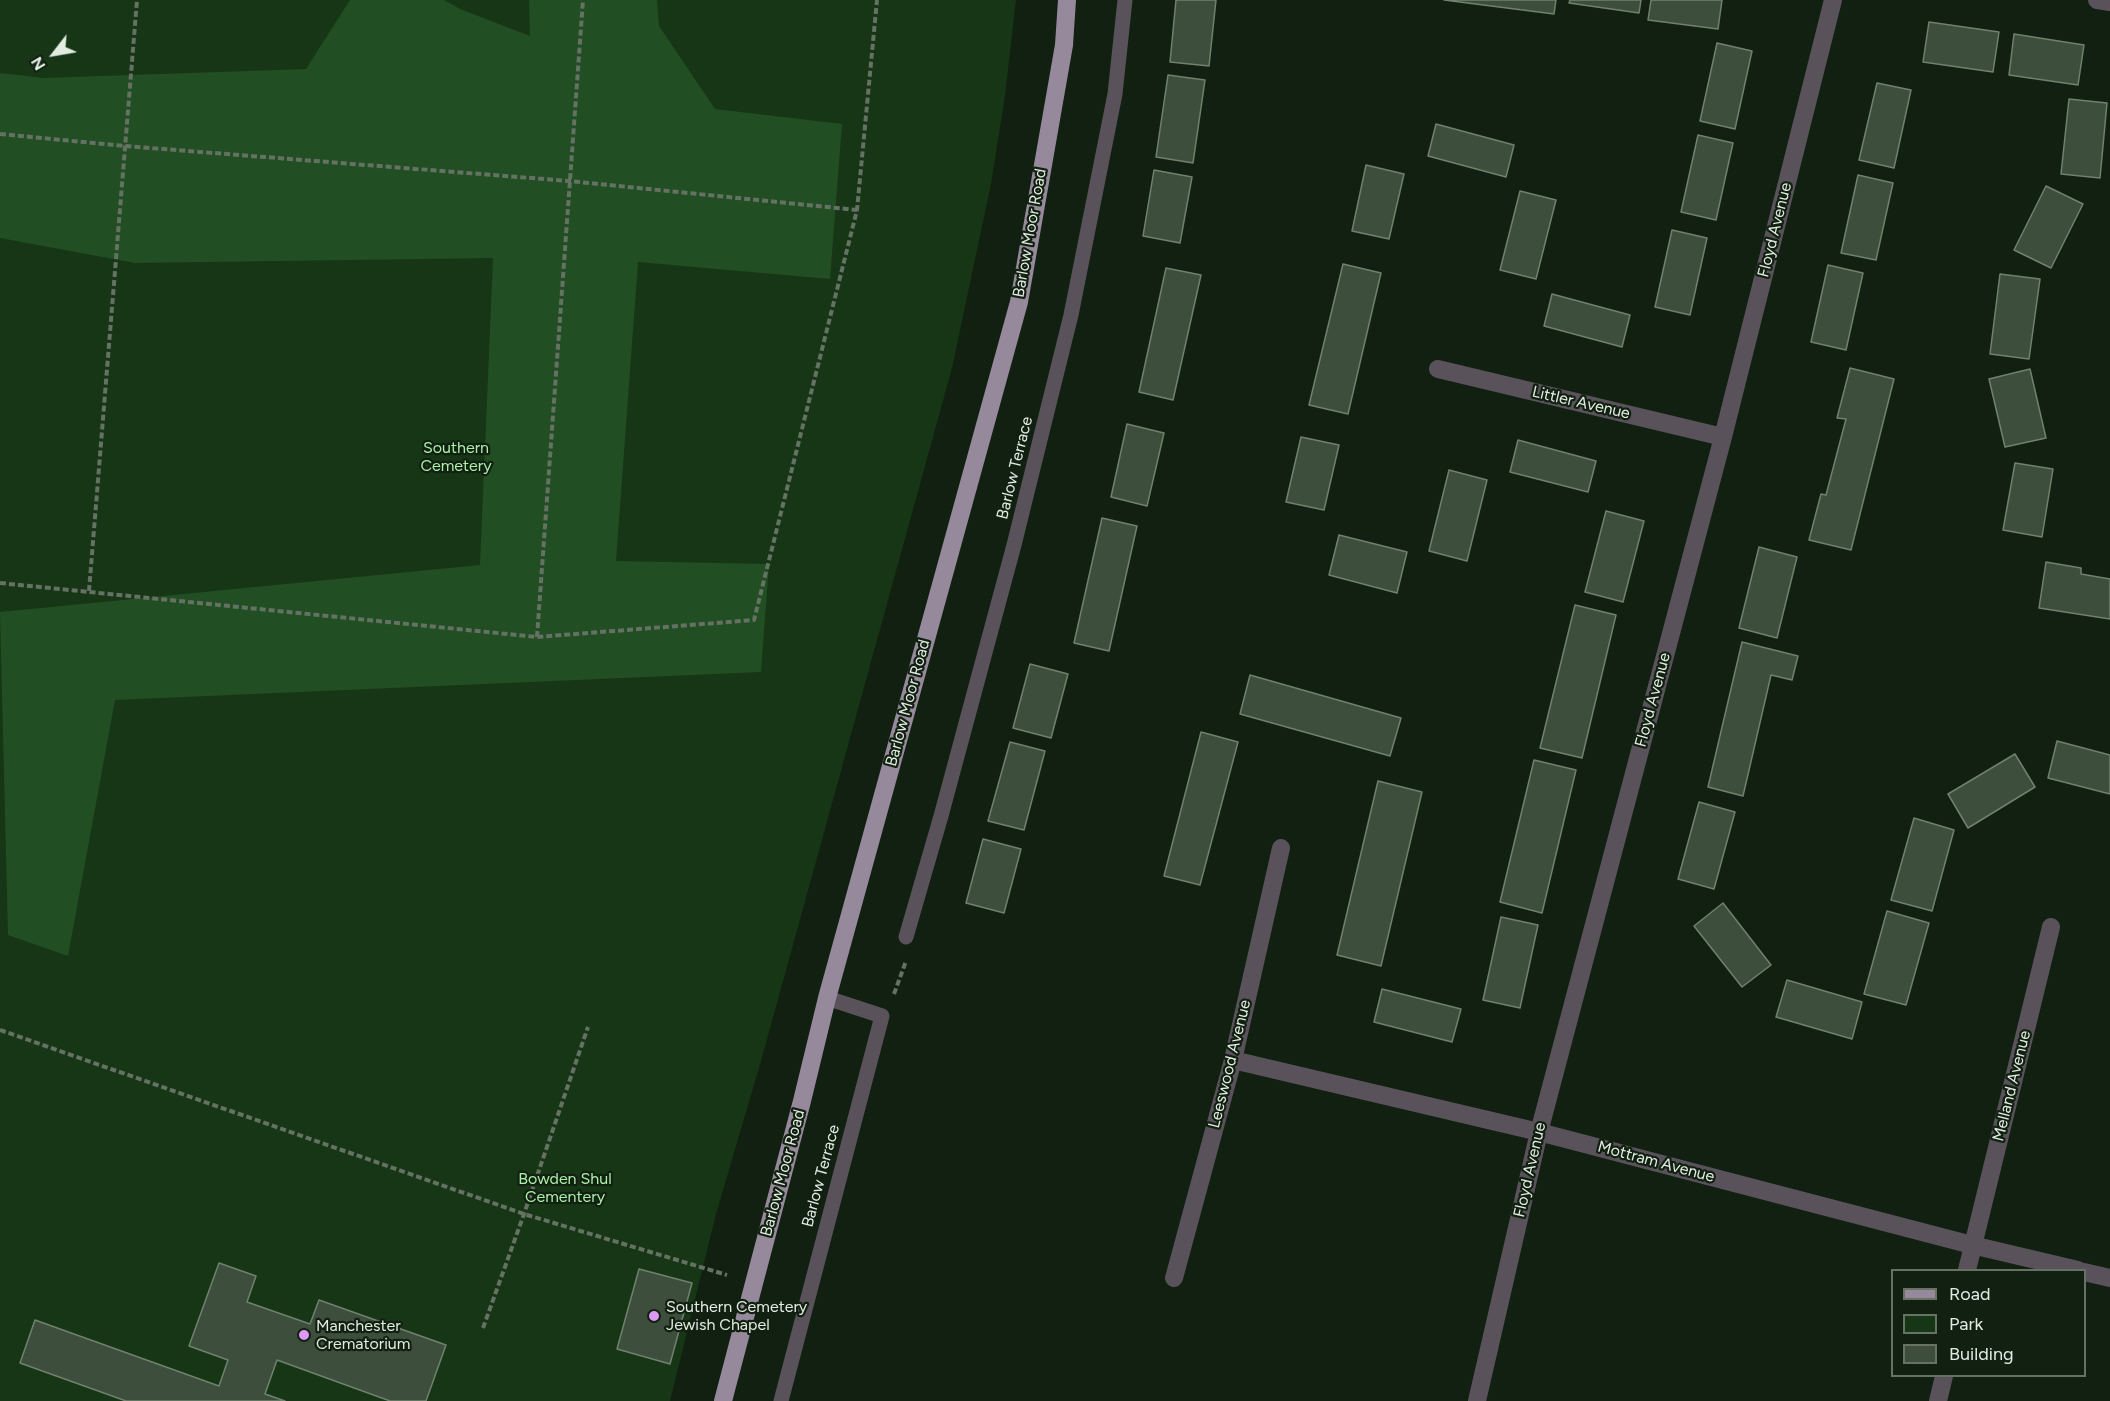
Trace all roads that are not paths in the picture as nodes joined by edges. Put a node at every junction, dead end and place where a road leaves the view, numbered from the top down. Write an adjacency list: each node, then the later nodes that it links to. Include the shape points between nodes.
1 (1067, 0): 11 (main road, Barlow Moor Road, via 1064,45 1018,302)
2 (1125, 0): 10 (lane, Barlow Terrace, via 1115,94 1071,315 1014,545)
3 (1833, 0): 7 (street, Floyd Avenue)
4 (2097, 0): 5 (street)
5 (2110, 2)
6 (1438, 369): 7 (street, Littler Avenue)
7 (1723, 437): 13 (street, Floyd Avenue)
8 (1281, 848): 12 (street, Leeswood Avenue)
9 (2051, 927): 14 (street, Melland Avenue)
10 (906, 937)
11 (827, 998): 21 (main road, Barlow Moor Road); 22 (lane, Barlow Terrace, via 882,1016)
12 (1233, 1060): 13 (street, Mottram Avenue); 18 (street, Leeswood Avenue)
13 (1539, 1132): 14 (street, Mottram Avenue); 23 (street, Floyd Avenue)
14 (1972, 1245): 15 (street, Melland Avenue); 16 (street, Mottram Avenue)
15 (1967, 1269)
16 (2074, 1269)
17 (2086, 1272): 19 (street)
18 (1174, 1278)
19 (2110, 1278)
20 (1944, 1377): 24 (street)
21 (723, 1401)
22 (781, 1401)
23 (1477, 1401)
24 (1938, 1401)

